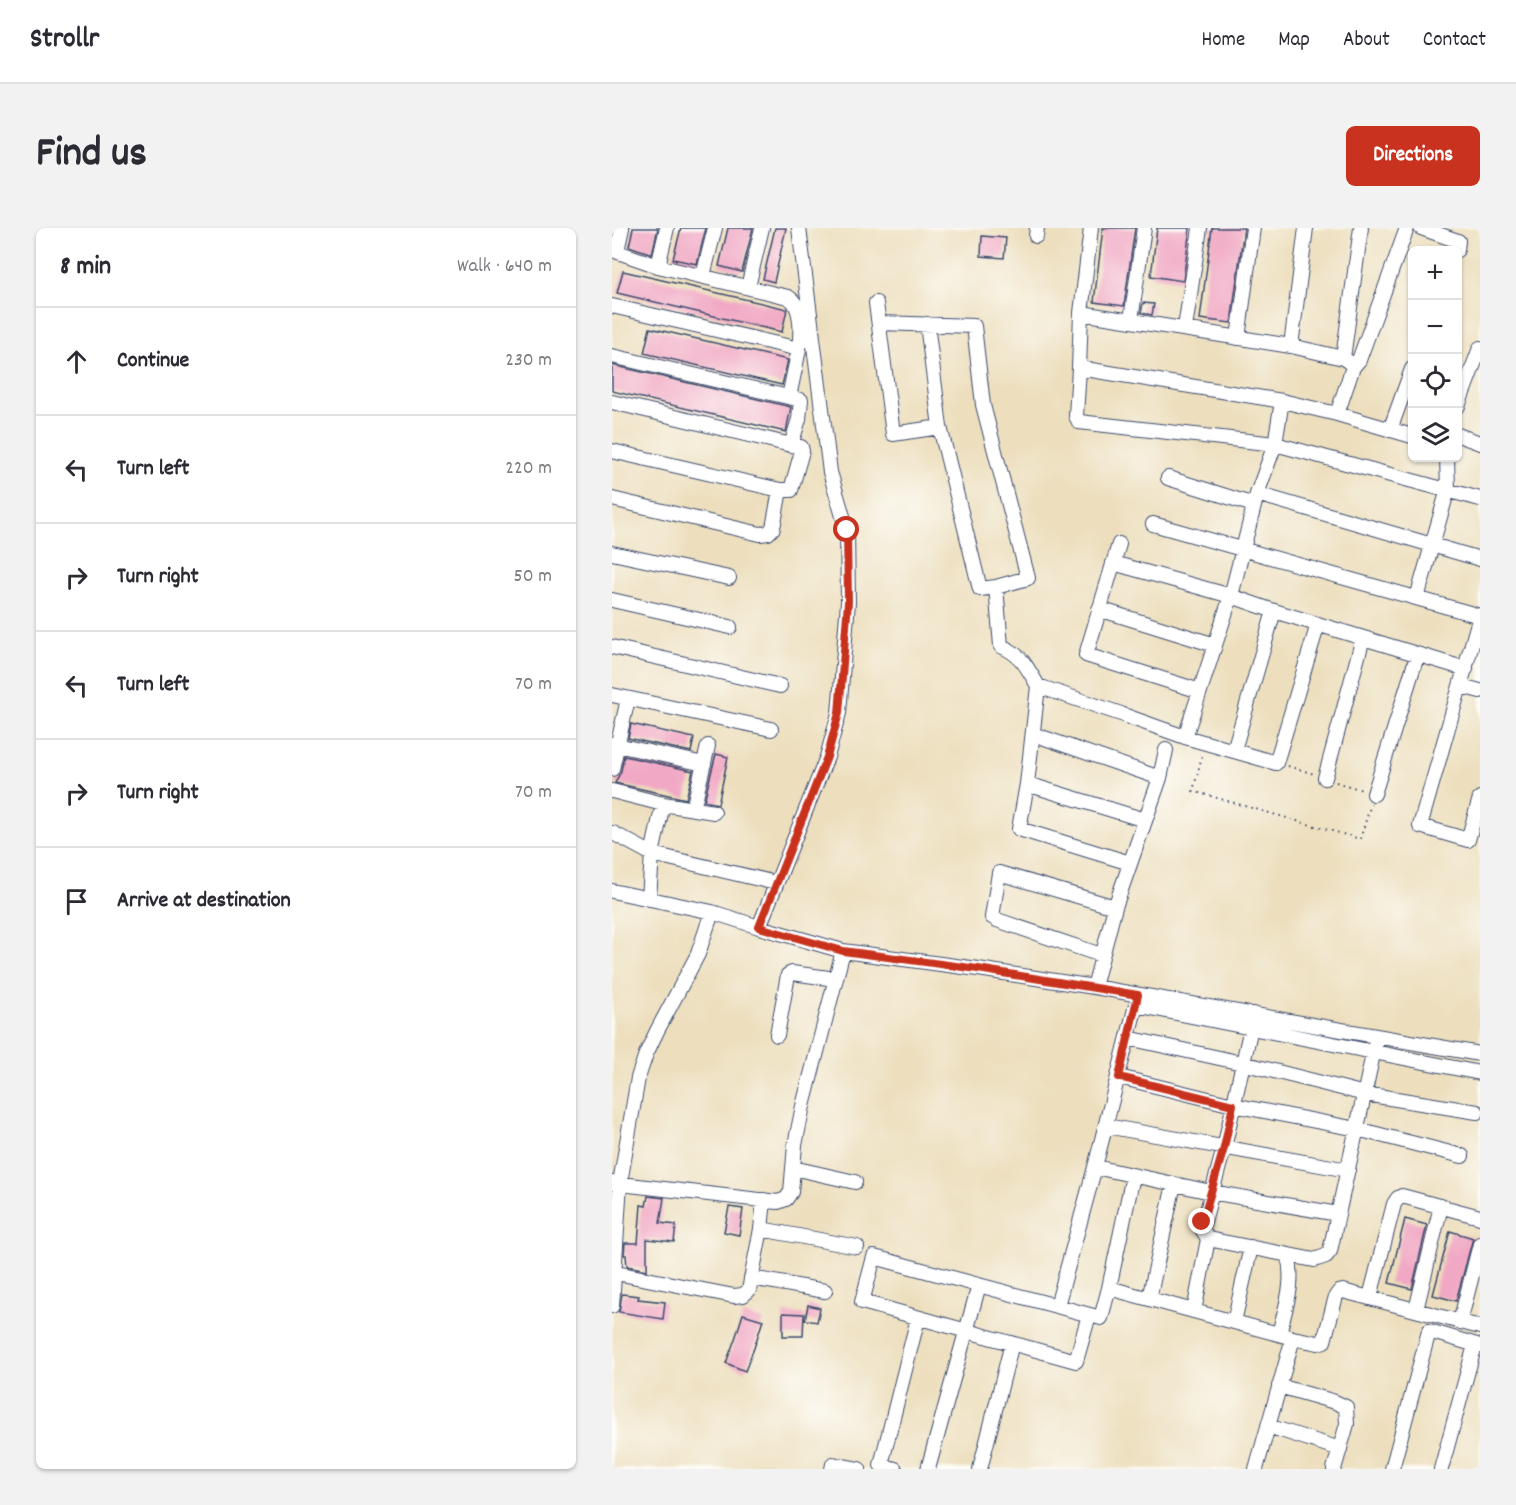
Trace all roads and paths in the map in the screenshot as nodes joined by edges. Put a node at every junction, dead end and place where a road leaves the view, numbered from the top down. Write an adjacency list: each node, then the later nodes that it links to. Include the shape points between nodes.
1 (622, 228): 15 (street)
2 (667, 228): 16 (street)
3 (715, 228): 17 (street)
4 (762, 228): 18 (street)
5 (799, 228): 107 (street, via 830,472 847,530 848,602 839,713 820,776)
6 (1091, 228): 21 (street)
7 (1144, 228): 22 (street)
8 (1200, 228): 25 (street)
9 (1253, 228): 26 (street)
10 (1306, 228): 27 (street)
11 (1361, 228): 31 (street)
12 (1407, 228): 31 (street, via 1359,360)
13 (1421, 228): 14 (street, via 1458,241)
14 (1457, 246)
15 (614, 251): 16 (street)
16 (658, 266): 17 (street)
17 (703, 276): 18 (street)
18 (748, 287): 29 (street, via 795,301)
19 (876, 303): 23 (street)
20 (612, 306): 29 (street)
21 (1081, 313): 22 (street); 32 (street)
22 (1131, 320): 25 (street)
23 (879, 322): 24 (street); 39 (street, via 893,434)
24 (927, 324): 39 (street); 62 (street, via 974,326 983,405 1028,578)
25 (1185, 328): 26 (street)
26 (1238, 338): 27 (street)
27 (1291, 346): 31 (street)
28 (1480, 348): 34 (street)
29 (800, 349): 35 (street)
30 (612, 356): 35 (street)
31 (1348, 363): 38 (street)
32 (1079, 368): 36 (street); 44 (street, via 1079,422)
33 (1408, 382): 40 (street)
34 (1462, 395)
35 (789, 397): 45 (street, via 801,400)
36 (1282, 401): 38 (street); 44 (street)
37 (612, 402): 45 (street)
38 (1337, 414): 40 (street)
39 (940, 427): 62 (street, via 980,589)
40 (1390, 430): 41 (street)
41 (1408, 435)
42 (1462, 436): 43 (street)
43 (1480, 443)
44 (1275, 444): 49 (street); 53 (street)
45 (791, 445): 50 (street, via 801,447 802,452 795,482 791,490)
46 (612, 451): 50 (street)
47 (1447, 462): 49 (street)
48 (1168, 478): 53 (street)
49 (1448, 489): 52 (street); 56 (street)
50 (780, 490): 51 (street, via 773,528 760,534)
51 (612, 499)
52 (1480, 499)
53 (1256, 500): 56 (street); 57 (street)
54 (1153, 524): 57 (street)
55 (1119, 544): 60 (street)
56 (1433, 546): 59 (street); 64 (street)
57 (1242, 550): 63 (street); 64 (street)
58 (612, 553): 61 (street)
59 (1480, 559)
60 (1113, 563): 63 (street); 66 (street)
61 (729, 578)
62 (996, 587): 77 (street, via 1001,646 1024,661)
63 (1231, 596): 67 (street); 72 (street)
64 (1417, 598): 68 (street)
65 (612, 600): 70 (street)
66 (1100, 609): 72 (street); 79 (street, via 1086,655)
67 (1274, 611): 69 (street); 90 (street)
68 (1480, 616): 75 (street)
69 (1318, 624): 71 (street); 91 (street)
70 (730, 627)
71 (1363, 638): 74 (street); 95 (street)
72 (1215, 645): 79 (street)
73 (612, 647): 76 (street)
74 (1417, 656): 75 (street); 98 (street)
75 (1466, 669): 78 (street)
76 (780, 686)
77 (1038, 686): 84 (street); 85 (street)
78 (1461, 686): 80 (street); 99 (street, via 1420,826 1468,840)
79 (1200, 691): 85 (street)
80 (1480, 692)
81 (612, 695): 82 (street)
82 (628, 699): 83 (street); 87 (street)
83 (771, 729)
84 (1033, 735): 94 (street); 96 (street)
85 (1185, 737): 86 (street)
86 (1205, 742): 90 (street); 98 (path, via 1193,791 1360,839)
87 (615, 745): 92 (street); 93 (street)
88 (708, 747): 92 (street)
89 (1166, 750): 94 (street)
90 (1234, 750): 91 (street)
91 (1276, 763): 95 (path)
92 (704, 764): 101 (street)
93 (612, 769)
94 (1160, 778): 103 (street)
95 (1325, 778): 98 (path)
96 (1027, 784): 103 (street); 106 (street, via 1018,829)
97 (612, 791): 100 (street)
98 (1374, 794)
99 (1480, 798)
100 (663, 804): 101 (street); 105 (street)
101 (693, 809): 102 (street)
102 (714, 812)
103 (1145, 820): 106 (street)
104 (613, 833): 105 (street)
105 (652, 854): 107 (street); 109 (street)
106 (1130, 863): 110 (street)
107 (776, 883): 112 (street)
108 (612, 891): 109 (street)
109 (649, 899): 111 (street)
110 (1115, 908): 114 (street); 114 (street, via 999,873 992,917)
111 (712, 912): 112 (street); 140 (street, via 698,954 646,1054)
112 (759, 927): 113 (street)
113 (843, 951): 115 (street); 116 (street)
114 (1101, 955): 116 (street)
115 (836, 979): 120 (street, via 788,975); 136 (street, via 803,1107)
116 (1094, 987): 117 (street)
117 (1137, 1000): 118 (street); 119 (street); 122 (street)
118 (1254, 1014): 119 (street); 121 (street)
119 (1250, 1029): 123 (street); 125 (street)
120 (777, 1035)
121 (1377, 1036): 123 (street); 124 (street)
122 (1128, 1038): 125 (street); 127 (street)
123 (1373, 1053): 126 (street); 128 (street)
124 (1480, 1054)
125 (1242, 1063): 128 (street); 129 (street)
126 (1480, 1073)
127 (1119, 1077): 129 (street); 131 (street)
128 (1365, 1094): 130 (street); 132 (street)
129 (1233, 1105): 132 (street); 133 (street)
130 (1477, 1112)
131 (1106, 1126): 133 (street); 135 (street)
132 (1357, 1128): 134 (street); 137 (street)
133 (1224, 1148): 137 (street); 142 (street)
134 (1462, 1156)
135 (1095, 1167): 138 (street); 161 (street)
136 (793, 1168): 139 (street); 143 (street, via 791,1192 786,1199)
137 (1348, 1170): 145 (street)
138 (1133, 1176): 141 (street); 156 (street)
139 (855, 1182)
140 (616, 1183): 143 (street); 153 (street)
141 (1174, 1184): 142 (street); 159 (street)
142 (1211, 1192): 145 (street); 148 (street, via 1202,1222)
143 (764, 1200): 147 (street)
144 (1441, 1206): 146 (street); 158 (street, via 1398,1198); 162 (street)
145 (1338, 1214): 152 (street, via 1326,1256 1314,1260)
146 (1480, 1217)
147 (761, 1230): 150 (street); 154 (street)
148 (1208, 1239): 151 (street); 163 (street)
149 (1480, 1244): 167 (street)
150 (857, 1247)
151 (1251, 1247): 152 (street); 166 (street)
152 (1288, 1255): 170 (street, via 1292,1286)
153 (615, 1273): 154 (street, via 735,1296 749,1290); 160 (street)
154 (751, 1278): 157 (street)
155 (979, 1285): 161 (street); 165 (street, via 874,1257 862,1302); 169 (street)
156 (1109, 1288): 159 (street); 164 (street, via 1101,1318)
157 (825, 1292)
158 (1370, 1297): 162 (street); 170 (street, via 1339,1292 1324,1341)
159 (1149, 1299): 163 (street)
160 (612, 1306)
161 (1057, 1306): 164 (street)
162 (1416, 1310): 167 (street)
163 (1194, 1311): 166 (street)
164 (1089, 1315): 171 (street, via 1076,1361)
165 (918, 1318): 169 (street); 176 (street)
166 (1234, 1322): 170 (street)
167 (1460, 1322): 168 (street)
168 (1480, 1327)
169 (966, 1331): 171 (street); 180 (street)
170 (1286, 1336): 173 (street)
171 (1012, 1343): 181 (street)
172 (1478, 1346): 184 (street, via 1429,1331); 185 (street)
173 (1279, 1386): 174 (street); 175 (street, via 1346,1407 1347,1424)
174 (1268, 1426): 175 (street); 182 (street)
175 (1340, 1449): 183 (street)
176 (880, 1467): 179 (street)
177 (832, 1469): 178 (street, via 833,1464)
178 (859, 1469)
179 (895, 1469)
180 (928, 1469)
181 (980, 1469)
182 (1256, 1469)
183 (1334, 1469)
184 (1392, 1469)
185 (1441, 1469)

